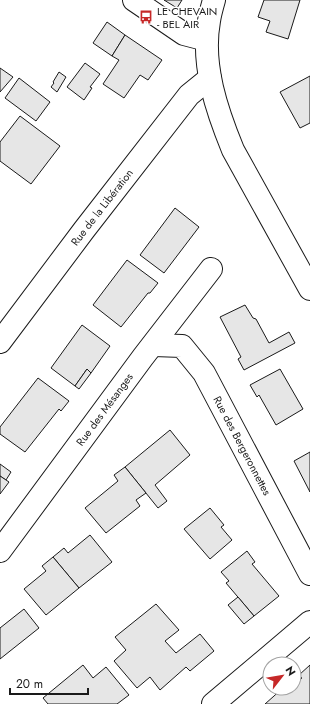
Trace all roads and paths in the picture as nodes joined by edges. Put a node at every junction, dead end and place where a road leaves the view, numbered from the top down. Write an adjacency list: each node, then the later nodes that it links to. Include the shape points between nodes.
1 (134, 0): 3 (street, via 184,34)
2 (214, 0): 3 (street)
3 (207, 40): 4 (street)
4 (210, 78): 6 (street, via 217,107 233,150); 7 (street, Rue de la Libération, via 185,100)
5 (211, 270): 8 (street, Rue des Mésanges)
6 (310, 288)
7 (0, 342)
8 (154, 345): 9 (street, Rue des Mésanges); 10 (street, Rue des Bergeronnettes, via 182,346 204,373)
9 (0, 551)
10 (310, 574)
11 (310, 622): 12 (street)
12 (213, 704)

